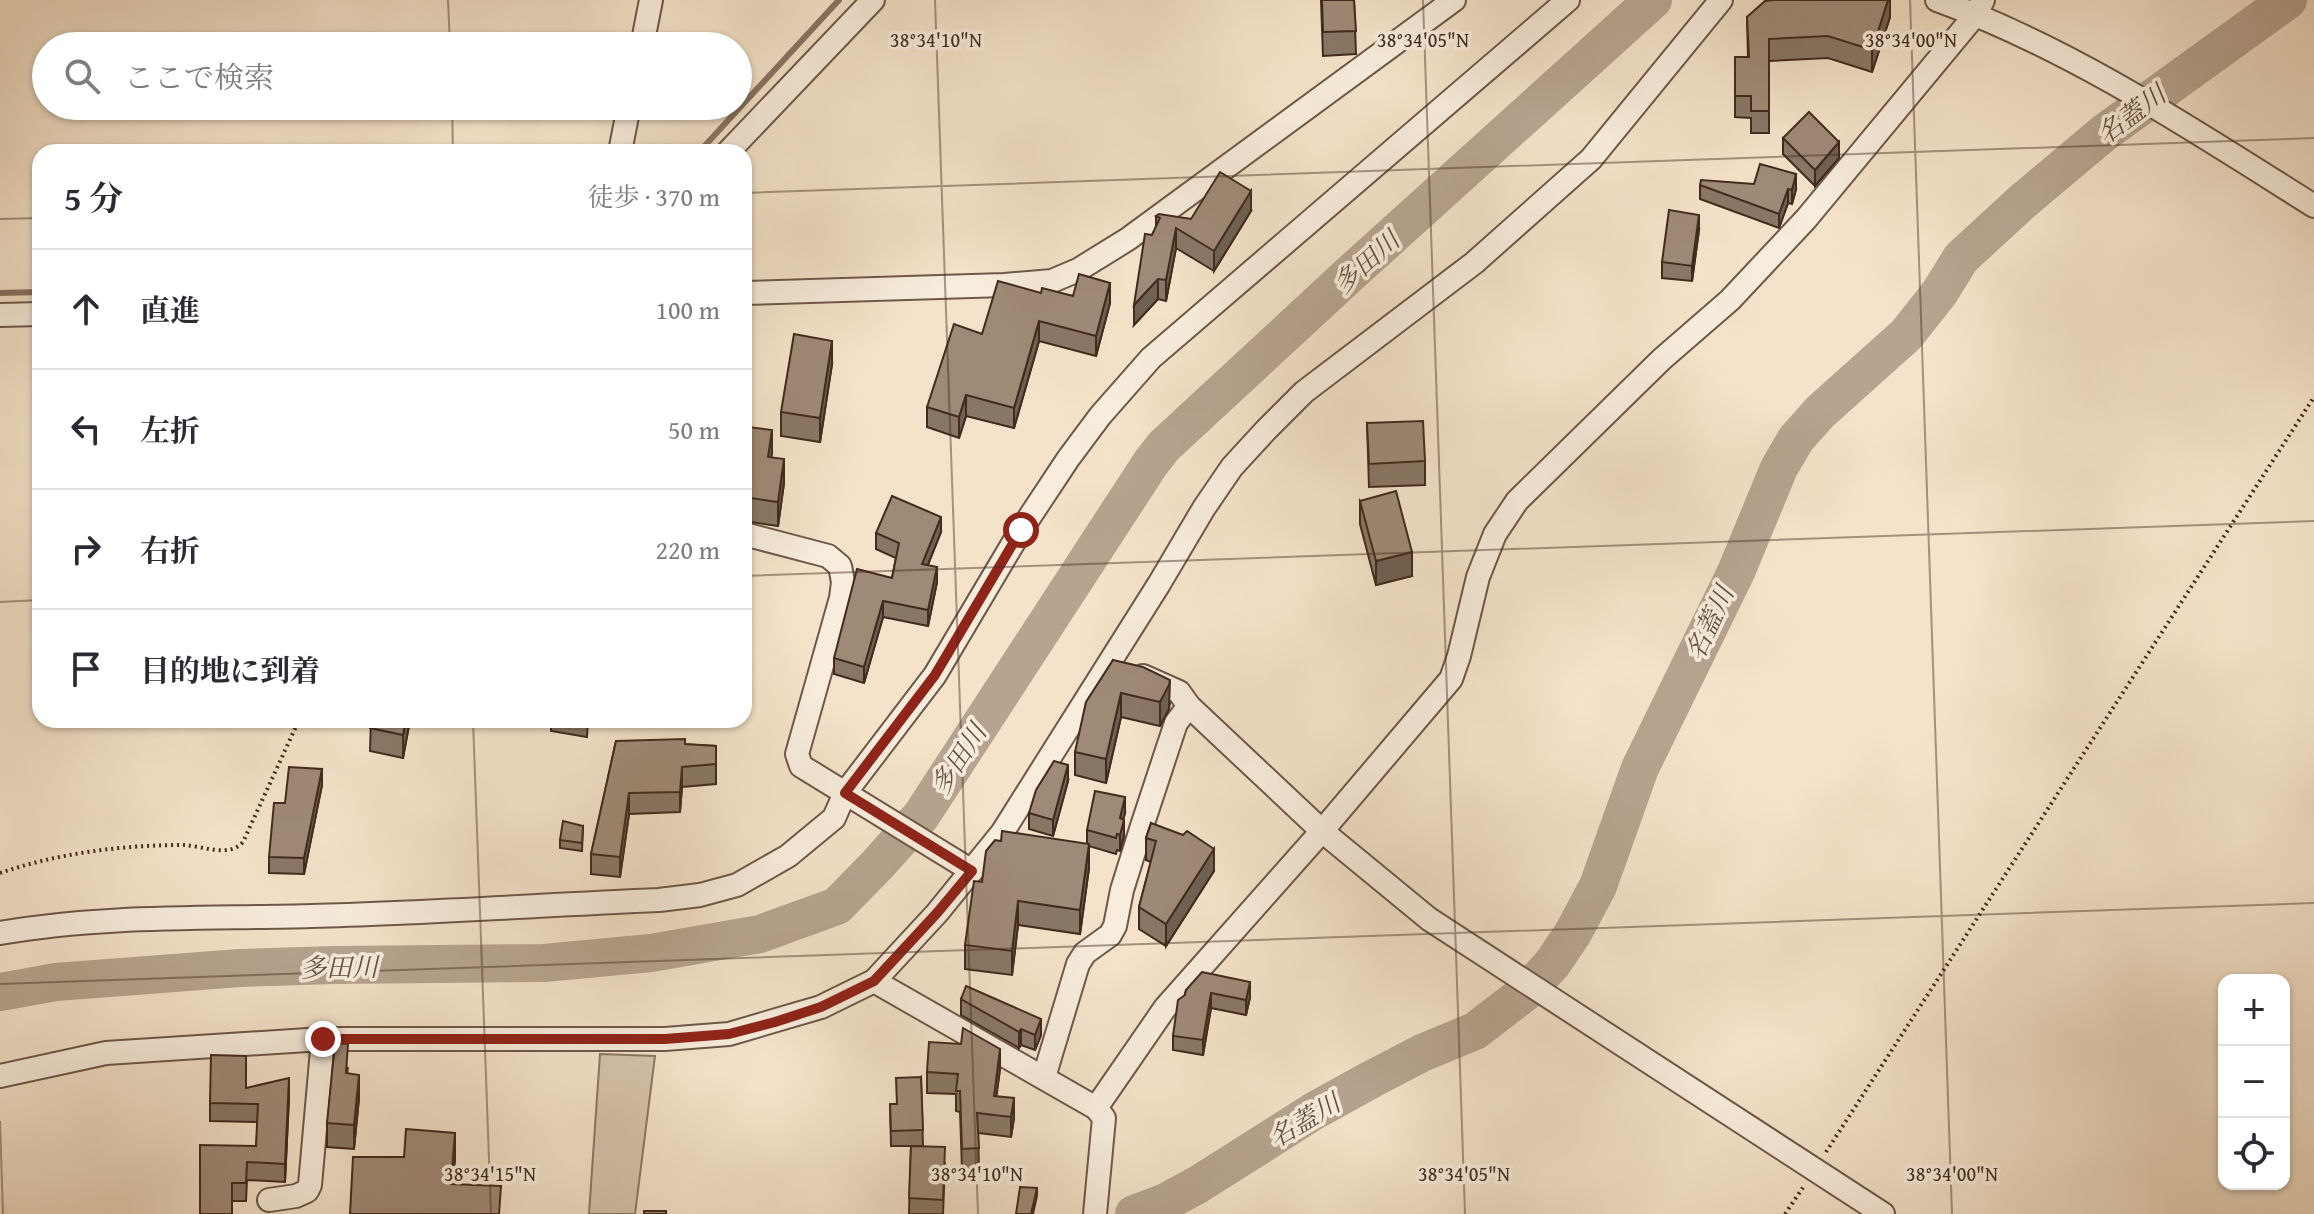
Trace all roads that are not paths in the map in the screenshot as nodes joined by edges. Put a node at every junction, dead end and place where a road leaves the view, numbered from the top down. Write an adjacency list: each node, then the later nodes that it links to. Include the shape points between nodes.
1 (651, 0): 8 (street)
2 (873, 0): 11 (street)
3 (1454, 0): 13 (street, via 1128,239 1052,281)
4 (1568, 0): 19 (street, via 1151,358 1068,459 935,675)
5 (1721, 0): 17 (street, via 1591,159 1474,263 1304,392 1266,430 1204,508)
6 (1937, 0): 7 (street)
7 (1979, 7): 12 (street); 20 (street, via 1806,219 1730,300 1517,501 1495,534 1478,577 1451,679)
8 (645, 32)
9 (626, 120): 10 (street)
10 (622, 144)
11 (736, 144)
12 (2314, 206)
13 (752, 293)
14 (32, 314): 15 (street)
15 (0, 315)
16 (752, 536): 19 (street, via 828,556 840,566 841,598 797,754 801,766)
17 (1109, 660): 18 (street, via 1179,692); 21 (street, via 1002,833)
18 (1189, 706): 20 (street); 26 (street, via 1176,723 1115,926 1078,964)
19 (850, 796): 21 (street); 22 (street, via 834,818 788,856 737,885 700,895 313,916 115,918)
20 (1322, 831): 27 (street, via 1165,1008); 30 (street, via 1429,919)
21 (966, 866): 23 (street, via 937,913)
22 (0, 933)
23 (874, 981): 24 (street, via 821,1007 729,1034 665,1039); 26 (street)
24 (323, 1039): 25 (street, via 106,1053); 28 (street, via 310,1185 296,1196)
25 (0, 1076)
26 (1044, 1077): 27 (street)
27 (1096, 1108): 29 (street, via 1104,1118)
28 (269, 1200)
29 (1095, 1214)
30 (1883, 1214)

